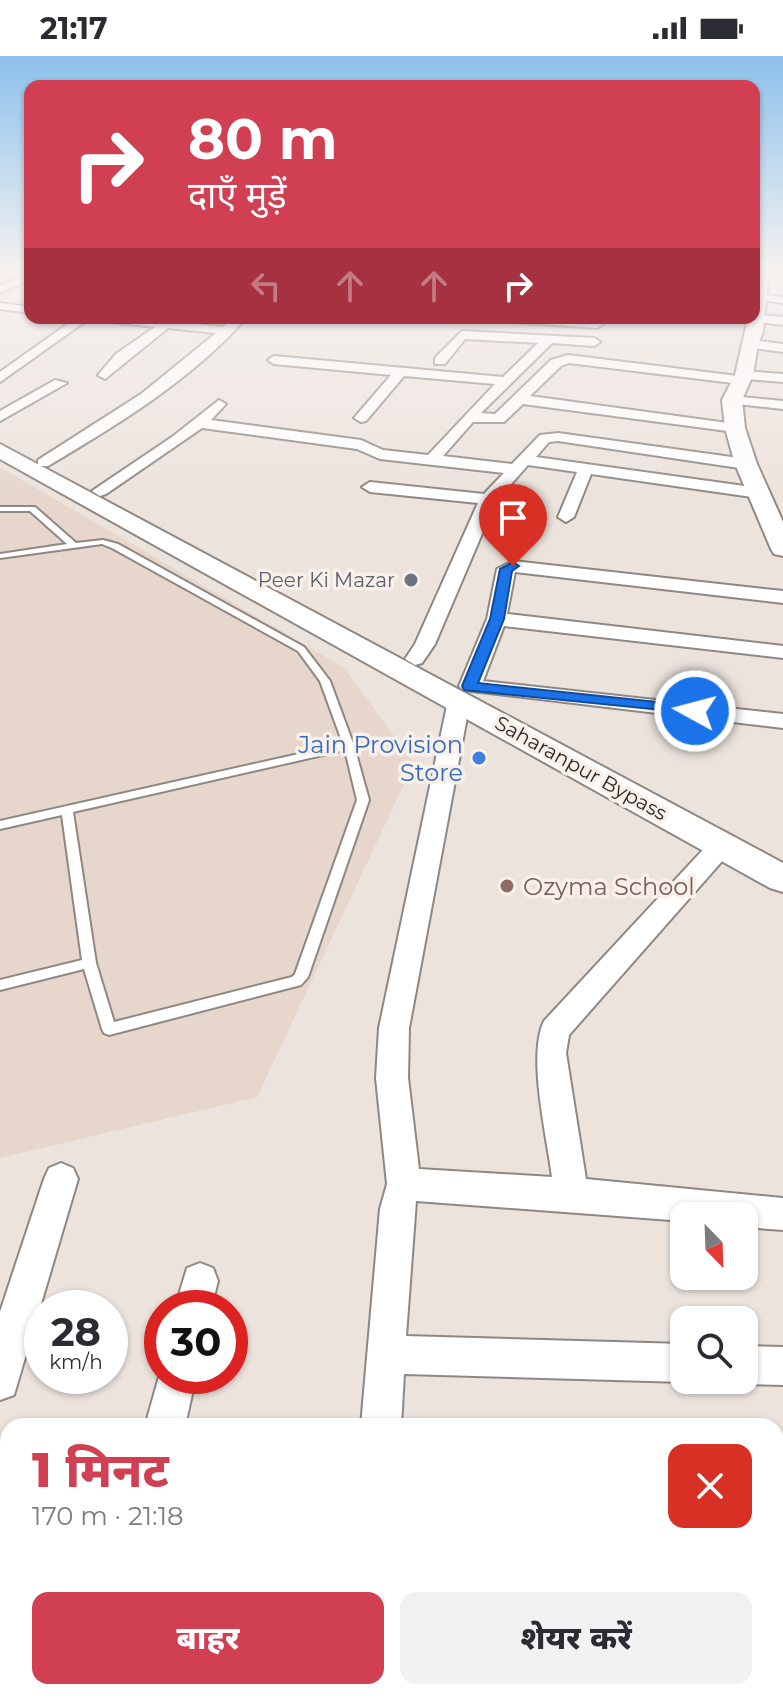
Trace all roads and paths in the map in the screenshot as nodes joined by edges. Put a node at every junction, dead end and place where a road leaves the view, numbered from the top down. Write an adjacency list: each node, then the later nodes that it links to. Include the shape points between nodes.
1 (42, 348): 12 (street)
2 (134, 348): 10 (street)
3 (206, 348): 28 (street, via 99,431)
4 (450, 348): 8 (street)
5 (540, 348): 14 (street)
6 (749, 348): 11 (main road)
7 (274, 360): 9 (street)
8 (440, 361)
9 (401, 371): 14 (street); 22 (street)
10 (105, 375)
11 (742, 377): 13 (street); 16 (street, via 568,359 556,363); 19 (main road)
12 (0, 378)
13 (783, 378)
14 (505, 381): 21 (street)
15 (60, 383): 20 (street)
16 (520, 399): 19 (street); 21 (street, via 498,420)
17 (219, 404): 24 (street)
18 (783, 405): 19 (street)
19 (734, 414): 23 (street); 30 (main road)
20 (0, 417)
21 (469, 417): 27 (street)
22 (361, 418)
23 (783, 419)
24 (201, 423): 27 (street); 33 (street)
25 (0, 438): 28 (main road)
26 (0, 450): 45 (main road, Saharanpur Bypass)
27 (433, 459): 29 (street)
28 (43, 463): 33 (main road)
29 (520, 464): 30 (street, via 551,437); 31 (street); 35 (street)
30 (746, 464): 34 (main road)
31 (586, 468): 34 (street); 37 (street)
32 (370, 487): 35 (street)
33 (100, 491): 44 (main road)
34 (759, 493): 39 (main road)
35 (488, 499): 44 (street)
36 (0, 509): 38 (lane, via 32,509)
37 (566, 517)
38 (73, 545): 40 (lane); 47 (lane, via 108,543 301,649 325,681)
39 (783, 549)
40 (0, 556)
41 (783, 597): 42 (street, via 513,566 506,569)
42 (497, 619): 43 (street); 45 (street)
43 (783, 652)
44 (415, 659): 45 (main road)
45 (464, 694): 46 (street); 50 (main road, Saharanpur Bypass); 51 (main road); 56 (street, via 394,1028 392,1078)
46 (783, 721)
47 (349, 746): 48 (lane); 53 (lane, via 363,800 298,979 109,1029)
48 (67, 810): 49 (lane); 53 (lane)
49 (0, 825)
50 (722, 845): 52 (main road, Saharanpur Bypass); 57 (street, via 555,1030 551,1053)
51 (783, 854)
52 (783, 879)
53 (89, 963): 54 (lane)
54 (0, 985)
55 (61, 1179): 63 (street)
56 (404, 1184): 57 (street); 59 (street, via 397,1209)
57 (571, 1194): 58 (street)
58 (783, 1214)
59 (386, 1354): 60 (street); 66 (street)
60 (670, 1363)
61 (758, 1365): 62 (street)
62 (783, 1366)
63 (0, 1381)
64 (173, 1394): 65 (street)
65 (167, 1418)
66 (382, 1418)

